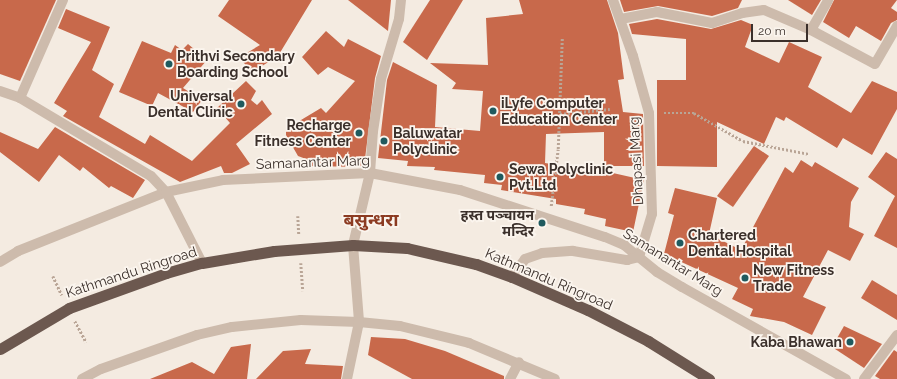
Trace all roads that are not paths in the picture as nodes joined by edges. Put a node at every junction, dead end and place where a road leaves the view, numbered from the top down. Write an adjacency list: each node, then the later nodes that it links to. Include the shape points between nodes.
1 (63, 0): 9 (street)
2 (401, 0): 10 (street, via 399,20 381,79)
3 (613, 0): 5 (street, Dhapasi Marg)
4 (828, 0): 7 (street)
5 (621, 19): 7 (street, via 657,12 712,23 742,13 764,10); 13 (street, Dhapasi Marg, via 649,113 652,214)
6 (897, 26): 7 (street, via 875,64)
7 (811, 30)
8 (0, 91): 9 (street)
9 (20, 98): 11 (street, via 151,176)
10 (370, 173): 11 (street, Samanantar Marg, via 223,180); 12 (street); 13 (street, Samanantar Marg, via 460,190 605,237)
11 (166, 192): 14 (street, Samanantar Marg, via 18,251); 15 (street)
12 (353, 246): 15 (highway, Kathmandu Ringroad, via 300,248); 16 (highway, Kathmandu Ringroad, via 407,248 476,264); 17 (street)
13 (639, 257): 16 (street, via 627,260 573,252 542,253 525,259); 26 (street, Samanantar Marg, via 682,287)
14 (0, 262)
15 (202, 263): 19 (highway, Kathmandu Ringroad, via 69,308)
16 (512, 277): 25 (highway, Kathmandu Ringroad, via 601,317)
17 (359, 322): 20 (street, via 400,326 469,343); 21 (street, via 301,320 232,327 197,335 101,369); 22 (street)
18 (897, 335): 27 (street)
19 (0, 349)
20 (519, 362): 23 (street); 24 (street)
21 (82, 379)
22 (347, 379)
23 (510, 379)
24 (555, 379)
25 (709, 379)
26 (846, 379)
27 (864, 379)

